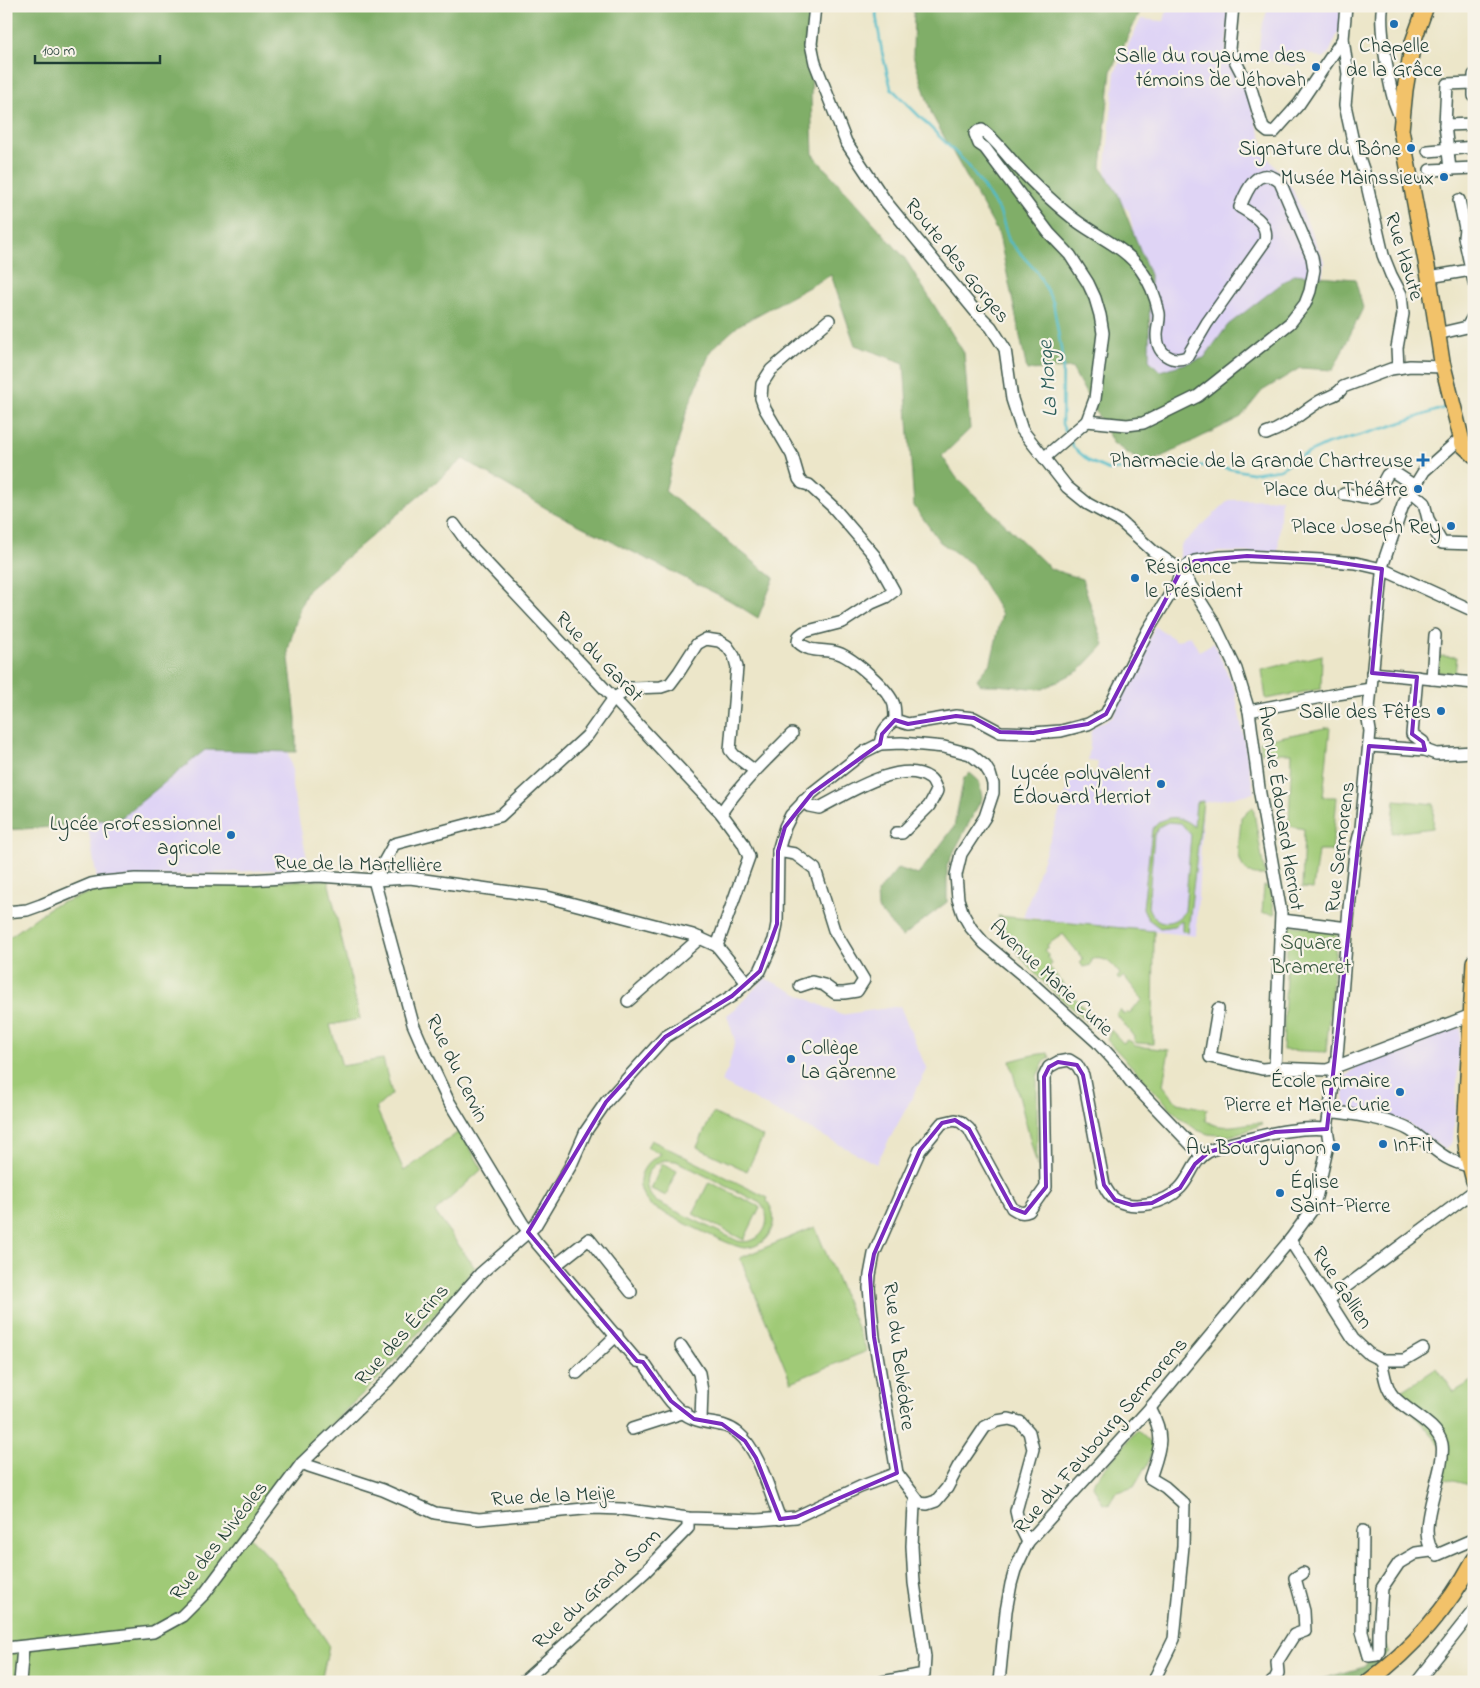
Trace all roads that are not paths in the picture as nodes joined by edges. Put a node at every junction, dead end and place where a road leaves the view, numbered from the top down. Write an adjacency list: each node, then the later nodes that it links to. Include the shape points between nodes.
1 (815, 6): 31 (street, Route des Gorges, via 810,44 846,142 886,202 991,326 1005,349 1012,399 1022,430)
2 (1233, 6): 6 (street, via 1229,49 1249,82 1268,132 1274,132 1299,104)
3 (1346, 6): 6 (street, Rue Haute)
4 (1383, 6): 9 (street, via 1381,21 1394,102)
5 (1426, 6): 9 (main road, via 1414,42)
6 (1343, 39): 27 (street, Rue Haute, via 1348,74 1345,105 1352,137 1364,172 1383,255 1401,294 1403,314 1397,348)
7 (1473, 79): 8 (street); 11 (street, via 1447,84)
8 (1474, 96)
9 (1401, 120): 21 (main road)
10 (1474, 124): 11 (street)
11 (1445, 125): 13 (street)
12 (1474, 146): 13 (street)
13 (1449, 148): 14 (street); 16 (street)
14 (1428, 151)
15 (1474, 168): 16 (street)
16 (1450, 169): 17 (street)
17 (1430, 170)
18 (1459, 200): 19 (street)
19 (1470, 227): 20 (street, via 1464,237)
20 (1471, 270): 21 (street); 22 (street)
21 (1429, 277): 25 (main road)
22 (1474, 282)
23 (1473, 318): 25 (street, via 1467,327)
24 (829, 320): 48 (street, via 771,370 762,384 762,398 792,455 799,479 833,507 874,555 894,591 843,622 804,632 798,642 809,650 840,654 868,672 890,697)
25 (1437, 334): 26 (main road)
26 (1444, 367): 27 (street); 30 (main road, via 1452,406)
27 (1398, 368): 29 (street, via 1343,387 1280,429)
28 (1084, 423): 28 (street, via 1143,423 1198,396 1290,323 1305,304 1314,270 1312,257 1280,182 1273,176 1265,175 1255,180 1240,207 1257,217 1265,230 1265,241 1187,357 1178,360 1164,354 1160,347 1158,311 1150,286 1136,264 1119,248 1056,204 986,133 982,130 975,134 979,144 1070,256 1095,298 1103,333 1095,399); 31 (street)
29 (1266, 434)
30 (1468, 441): 32 (main road, via 1463,445); 33 (street, Rue Sermorens, via 1424,471)
31 (1049, 453): 38 (street, Route des Gorges, via 1067,487 1088,504 1120,522)
32 (1474, 455)
33 (1413, 489): 34 (street, via 1392,471 1375,497 1368,500); 36 (street, via 1424,503 1428,519 1443,543); 37 (street, Rue Sermorens, via 1403,505)
34 (1344, 494)
35 (454, 524): 46 (street, Rue du Garat, via 467,542)
36 (1474, 544)
37 (1382, 569): 38 (street, via 1321,560 1247,556 1196,561); 39 (street); 41 (street, Rue Sermorens)
38 (1181, 570): 47 (street, Avenue Édouard Herriot, via 1226,645); 48 (street, via 1106,714 1088,724 1033,734 1000,732 974,718 956,716 908,724)
39 (1474, 611)
40 (1434, 635): 43 (street)
41 (1372, 673): 42 (street); 45 (street, Rue Sermorens)
42 (1417, 677): 43 (street); 52 (street, via 1412,734 1423,742)
43 (1432, 679): 44 (street)
44 (1474, 683)
45 (1371, 690): 47 (street); 51 (street, Rue Sermorens)
46 (614, 698): 54 (street, via 631,688 670,684 697,644 706,639 719,640 734,656 737,668 730,750); 56 (street, Rue du Garat); 59 (street, via 587,736 500,816 394,844)
47 (1249, 711): 61 (street, Avenue Édouard Herriot)
48 (895, 720): 50 (street, via 882,734)
49 (792, 734): 54 (street)
50 (880, 744): 55 (street, Avenue Marie Curie, via 864,752); 75 (street, Avenue Marie Curie, via 944,747 970,754 985,766 993,784 993,794 985,817 961,854 956,875 963,914 984,943 1097,1042)
51 (1369, 746): 52 (street); 62 (street, Rue Sermorens)
52 (1425, 750): 53 (street, via 1436,754)
53 (1474, 752)
54 (755, 771): 56 (street)
55 (803, 801): 57 (street, via 819,808 863,785 899,772 918,772 931,778 937,791 929,806 902,833); 58 (street, Avenue Marie Curie, via 784,827)
56 (721, 813): 64 (street, Rue du Garat, via 749,857)
57 (896, 833)
58 (778, 851): 66 (street, Avenue Marie Curie, via 774,940 760,971); 67 (street, via 795,854 815,869 834,930 864,980 857,991 844,993 835,993 824,984 812,982)
59 (374, 880): 60 (street, Rue de la Martellière, via 319,876 246,880 135,879 91,884 27,910); 63 (street, Rue de la Martellière, via 410,878 547,897); 78 (street, Rue du Cervin, via 413,1024 423,1047 448,1100)
60 (6, 912)
61 (1282, 920): 62 (street); 72 (street, Avenue Édouard Herriot)
62 (1348, 928): 71 (street, Rue Sermorens)
63 (700, 938): 64 (street, Rue de la Martellière); 68 (street)
64 (717, 946): 66 (street, Rue de la Martellière)
65 (1474, 962): 70 (main road)
66 (747, 983): 78 (street, Avenue Marie Curie, via 732,996 665,1037 606,1102 586,1131 535,1226)
67 (800, 986)
68 (628, 1001)
69 (1218, 1009): 72 (street, via 1210,1057 1262,1069)
70 (1472, 1014): 71 (street); 76 (main road, via 1465,1134)
71 (1334, 1066): 72 (street, via 1326,1070); 73 (street, Rue Sermorens)
72 (1275, 1068)
73 (1329, 1112): 74 (street, Rue Sermorens); 76 (street, via 1398,1125 1410,1130 1447,1160)
74 (1327, 1129): 75 (street, via 1275,1132 1239,1141); 79 (street, Rue Sermorens, via 1328,1141 1312,1210)
75 (1202, 1156): 93 (street, Rue du Belvédère, via 1180,1188 1169,1196 1152,1203 1132,1205 1115,1200 1104,1185 1083,1075 1077,1064 1069,1060 1058,1062 1049,1067 1044,1078 1046,1187 1025,1213 1012,1208 969,1129 955,1120 942,1123 920,1150 874,1254 870,1275 874,1337)
76 (1472, 1171)
77 (1474, 1191): 82 (street)
78 (528, 1232): 80 (street, Rue du Cervin); 92 (street, Rue des Écrins, via 480,1274 388,1380)
79 (1290, 1240): 82 (street, Rue Gallien); 88 (street, Rue du Faubourg Sermorens)
80 (556, 1265): 81 (street, via 588,1239); 83 (street, Rue du Cervin)
81 (631, 1292)
82 (1328, 1300): 86 (street, Rue Gallien, via 1352,1339)
83 (616, 1335): 87 (street); 89 (street, Rue du Cervin)
84 (682, 1346): 90 (street, via 700,1373)
85 (1423, 1349): 86 (street, via 1404,1360)
86 (1381, 1360): 100 (street, via 1392,1396 1436,1432 1442,1443 1426,1538)
87 (577, 1373)
88 (1150, 1408): 99 (street, Rue du Faubourg Sermorens); 111 (street, via 1160,1436 1150,1478 1165,1486 1184,1504 1174,1639)
89 (684, 1412): 90 (street, Rue du Cervin); 91 (street)
90 (701, 1420): 96 (street, Rue du Cervin, via 731,1429 751,1448)
91 (632, 1429)
92 (302, 1462): 95 (street, Rue de la Meije, via 383,1490 435,1513 479,1519 594,1508); 105 (street, Rue des Nivéoles, via 206,1593 182,1616 153,1632)
93 (897, 1473): 94 (street); 96 (street, Rue de la Meije, via 796,1517)
94 (916, 1499): 99 (street, via 927,1504 936,1501 985,1427 997,1420 1020,1422 1029,1432 1033,1449 1016,1511); 109 (street, via 912,1546 925,1657 924,1674)
95 (688, 1518): 96 (street, Rue de la Meije); 108 (street, Rue du Grand Som, via 688,1528 645,1572)
96 (780, 1519)
97 (1363, 1531): 100 (street, via 1362,1632 1369,1656 1377,1655 1379,1650 1382,1588 1399,1563 1416,1553)
98 (1474, 1539): 100 (street, via 1437,1555)
99 (1028, 1542): 110 (street, Rue du Faubourg Sermorens, via 1011,1584)
100 (1431, 1551)
101 (1474, 1560): 113 (main road, via 1460,1585 1428,1627)
102 (1303, 1573): 112 (street, via 1295,1578 1304,1611 1305,1631 1294,1635 1277,1662 1278,1673)
103 (1474, 1575): 114 (main road, via 1435,1632)
104 (1474, 1610): 115 (street)
105 (23, 1647): 106 (street, Rue des Nivéoles); 107 (street)
106 (6, 1648)
107 (20, 1682)
108 (523, 1682)
109 (882, 1682)
110 (999, 1682)
111 (1153, 1682)
112 (1272, 1682)
113 (1368, 1682)
114 (1382, 1682)
115 (1417, 1682)

